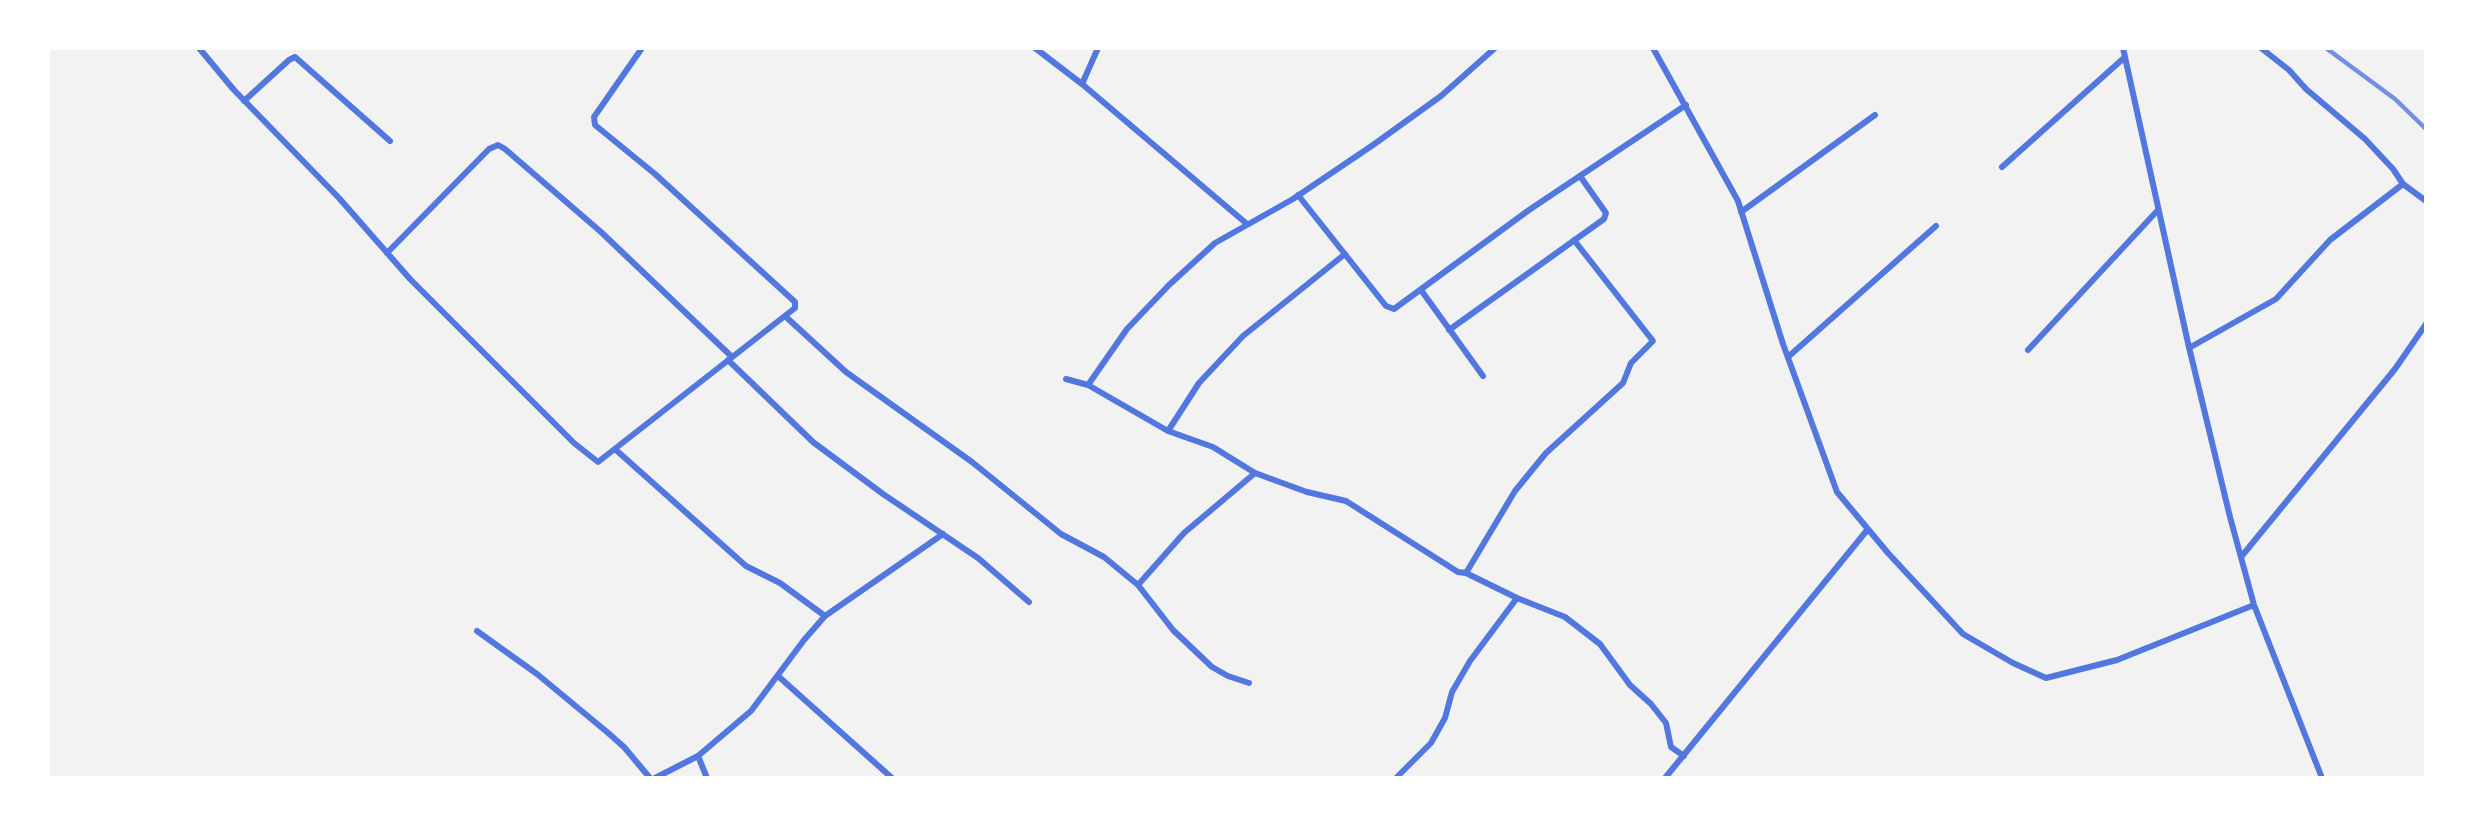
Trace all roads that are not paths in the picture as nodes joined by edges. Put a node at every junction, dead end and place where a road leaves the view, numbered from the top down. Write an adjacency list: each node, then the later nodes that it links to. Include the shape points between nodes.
1 (199, 48): 11 (street)
2 (642, 48): 28 (street, via 594,117 595,125 655,174 795,302 795,308)
3 (1035, 48): 10 (street)
4 (1098, 48): 10 (street)
5 (1495, 48): 18 (street, via 1441,96)
6 (1653, 48): 12 (street)
7 (2123, 48): 9 (street)
8 (2261, 48): 17 (street, via 2365,139)
9 (2125, 57): 15 (street); 20 (street)
10 (1082, 84): 22 (street)
11 (244, 100): 14 (street, via 295,57); 25 (street)
12 (1686, 105): 16 (street); 21 (street)
13 (1875, 115): 21 (street)
14 (390, 141)
15 (2002, 167)
16 (1580, 176): 24 (street, via 1606,213 1604,219); 27 (street)
17 (2403, 184): 19 (street); 31 (street, via 2330,240 2277,299)
18 (1298, 195): 22 (street); 26 (street)
19 (2426, 201)
20 (2158, 210): 31 (street); 32 (street)
21 (1741, 212): 33 (street)
22 (1247, 224): 37 (street, via 1215,243 1169,285 1127,330)
23 (1936, 226): 33 (street)
24 (1574, 240): 30 (street); 44 (street, via 1653,341 1631,363 1623,383 1546,453 1515,491)
25 (387, 253): 34 (street, via 489,149 498,145 601,232); 39 (street, via 593,460 598,462)
26 (1345, 254): 27 (street, via 1386,306 1394,309); 38 (street, via 1243,336 1199,383)
27 (1420, 290): 30 (street)
28 (785, 316): 34 (street); 45 (street, via 846,372 972,462 1061,534 1104,557)
29 (2426, 324): 43 (street, via 2395,369)
30 (1449, 330): 35 (street)
31 (2189, 348): 43 (street)
32 (2028, 350)
33 (1788, 357): 41 (street, via 1837,492)
34 (729, 358): 39 (street); 42 (street, via 813,442)
35 (1483, 376)
36 (1065, 379): 37 (street)
37 (1088, 385): 38 (street)
38 (1168, 431): 40 (street, via 1213,447)
39 (616, 450): 49 (street, via 746,566 780,583)
40 (1255, 473): 44 (street, via 1346,501 1458,572); 45 (street, via 1184,533)
41 (1868, 529): 48 (street, via 1963,634 2046,678 2117,660); 54 (street)
42 (943, 534): 47 (street); 49 (street)
43 (2241, 557): 48 (street)
44 (1466, 573): 46 (street)
45 (1138, 585): 52 (street, via 1173,630 1212,667)
46 (1517, 598): 54 (street, via 1565,617 1600,644 1630,685 1652,704 1666,723 1671,747); 60 (street, via 1470,661 1431,743)
47 (1029, 602)
48 (2254, 605): 61 (street)
49 (825, 616): 51 (street)
50 (477, 631): 56 (street, via 607,732)
51 (778, 676): 53 (street, via 751,711); 59 (street)
52 (1249, 682)
53 (698, 756): 57 (street); 58 (street)
54 (1684, 756): 55 (street)
55 (1668, 777)
56 (650, 778)
57 (655, 778)
58 (707, 778)
59 (892, 778)
60 (1395, 778)
61 (2322, 778)

